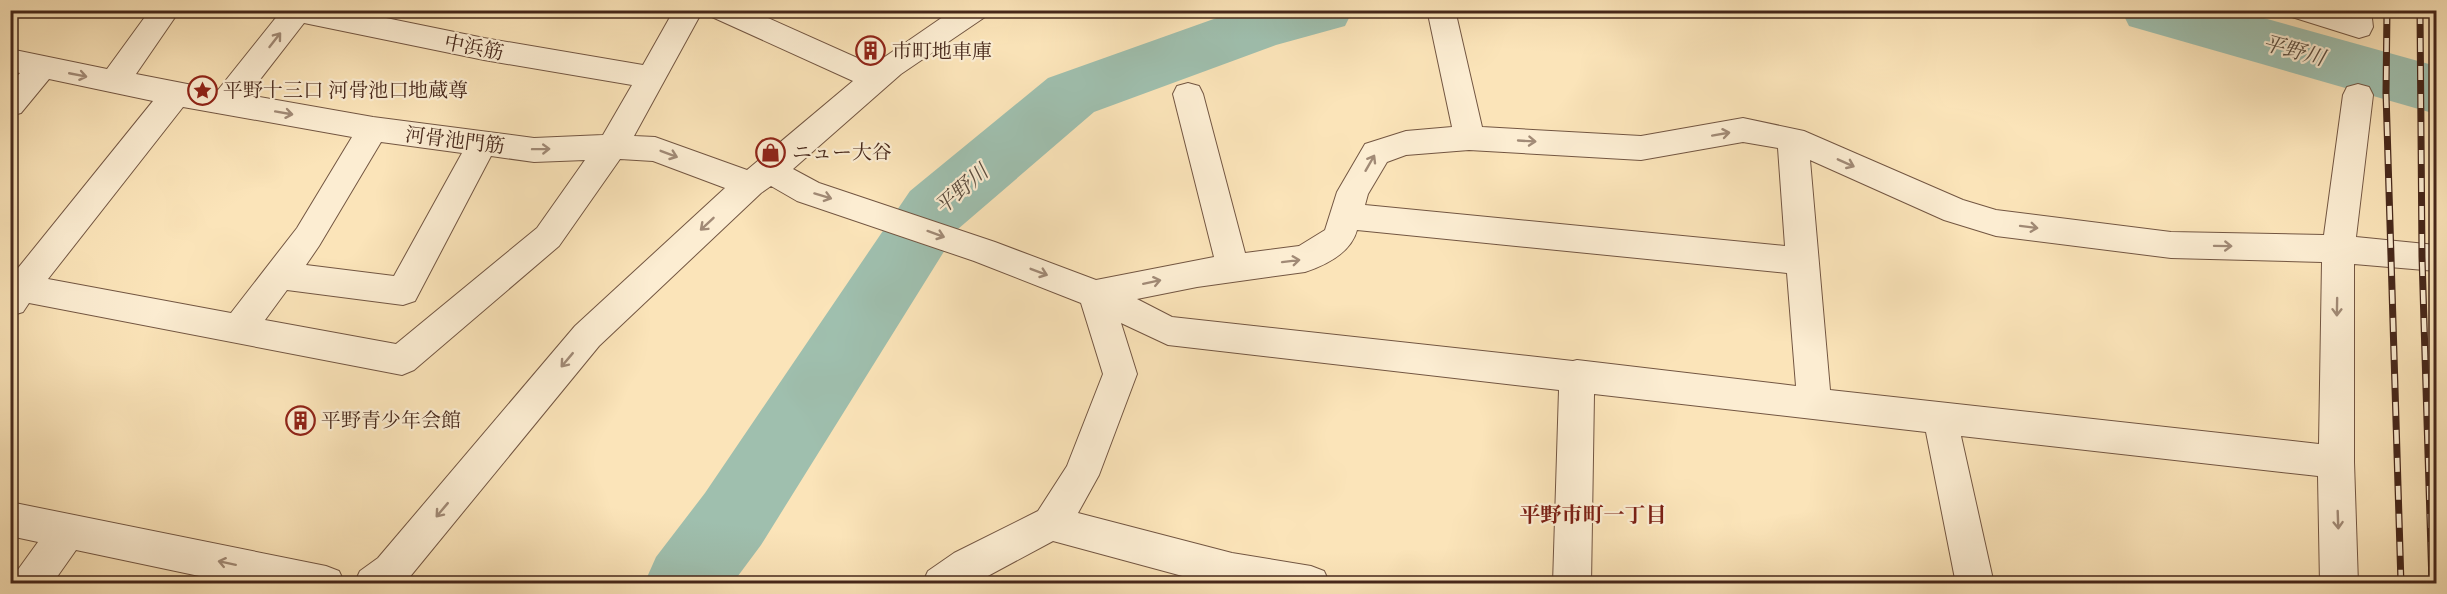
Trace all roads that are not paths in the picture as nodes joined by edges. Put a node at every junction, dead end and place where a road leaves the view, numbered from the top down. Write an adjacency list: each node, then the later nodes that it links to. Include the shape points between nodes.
1 (166, 10): 13 (street)
2 (689, 10): 11 (street)
3 (722, 10): 12 (street)
4 (975, 10): 12 (street)
5 (2302, 10): 6 (street, via 2359,27)
6 (2357, 10)
7 (298, 11): 11 (street, 中浜筋, via 484,49); 17 (street, one-way to 7)
8 (1442, 14): 20 (street)
9 (10, 60): 10 (street, 河骨池門筋)
10 (42, 68): 13 (street, 河骨池門筋, one-way to 13); 18 (street)
11 (650, 77): 23 (street)
12 (876, 79): 24 (street)
13 (114, 82): 14 (street, 河骨池門筋)
14 (176, 94): 17 (street, 河骨池門筋); 32 (street)
15 (1188, 94): 29 (street)
16 (2358, 95): 26 (street)
17 (226, 102): 19 (street, 河骨池門筋, one-way to 19)
18 (10, 105)
19 (373, 129): 22 (street, 河骨池門筋); 30 (street, via 308,237)
20 (1469, 138): 21 (street, one-way to 21, via 1641,148 1743,130); 25 (street, one-way to 20, via 1353,192 1376,153 1406,143)
21 (1793, 139): 26 (street, one-way to 26, via 1955,211 1996,222 2171,245); 28 (street)
22 (483, 143): 23 (street, 河骨池門筋, one-way to 23, via 534,150); 30 (street, via 403,291)
23 (612, 147): 24 (street, 河骨池門筋, one-way to 24, via 655,149); 33 (street, via 548,237 402,360)
24 (760, 178): 31 (street, 河骨池門筋, one-way to 31, via 888,216); 44 (street, one-way to 44, via 587,336 391,571)
25 (1345, 216): 28 (street); 29 (street, one-way to 25, via 1305,259 1339,238)
26 (2338, 249): 27 (street); 37 (street, one-way to 37)
27 (2436, 258)
28 (1803, 261): 35 (street)
29 (1233, 268): 31 (street, one-way to 29)
30 (280, 275): 33 (street)
31 (1095, 294): 34 (street, 河骨池門筋, via 1168,331); 39 (street, via 1119,374 1081,475)
32 (16, 295): 33 (street)
33 (239, 329)
34 (1577, 375): 35 (street, 河骨池門筋); 46 (street)
35 (1814, 402): 36 (street, 河骨池門筋)
36 (1940, 417): 37 (street, 河骨池門筋); 47 (street)
37 (2336, 462): 48 (street, one-way to 48)
38 (10, 519): 40 (street)
39 (1051, 524): 41 (street); 45 (street, via 1232,571)
40 (68, 530): 42 (street); 43 (street, one-way to 40)
41 (957, 578)
42 (30, 584)
43 (326, 584)
44 (373, 584)
45 (1311, 584)
46 (1572, 584)
47 (1975, 584)
48 (2339, 584)

